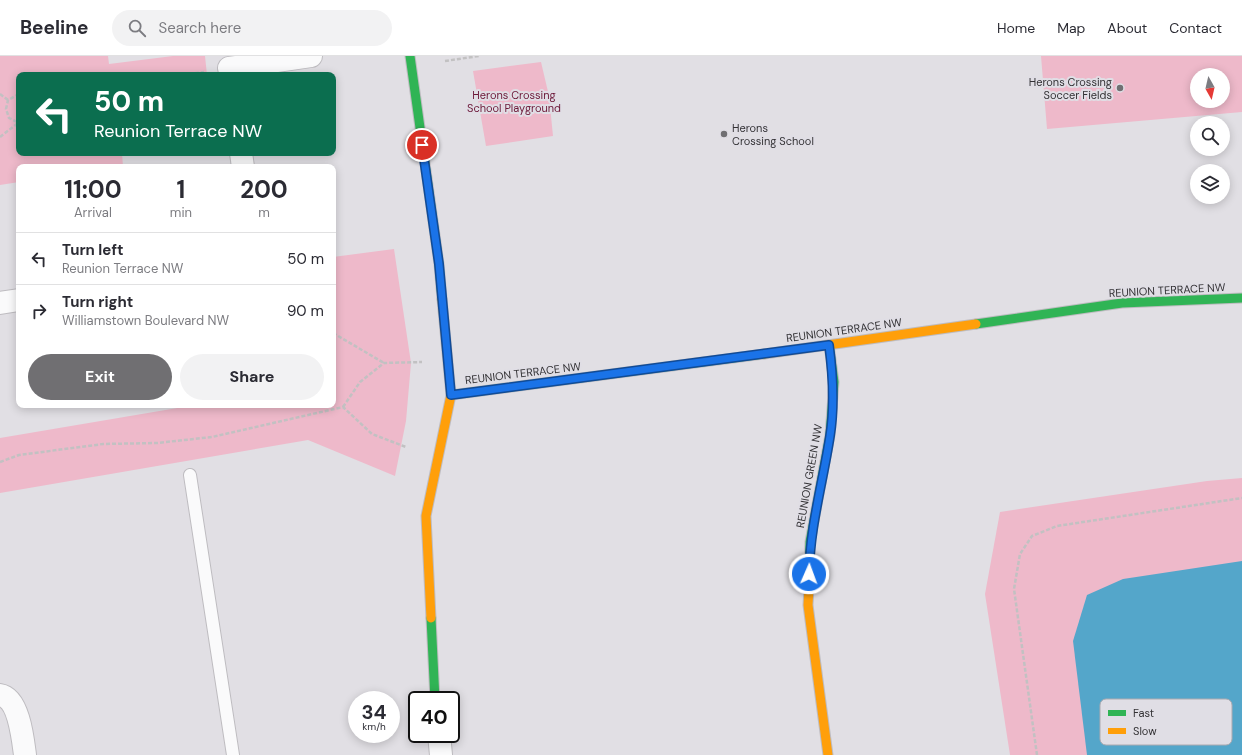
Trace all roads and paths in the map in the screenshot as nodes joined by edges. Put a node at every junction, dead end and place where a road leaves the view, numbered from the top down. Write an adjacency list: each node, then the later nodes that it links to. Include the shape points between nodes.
1 (311, 56): 5 (street)
2 (410, 56): 19 (street, via 439,264)
3 (479, 56): 4 (path)
4 (445, 61)
5 (229, 66)
6 (0, 94): 8 (path)
7 (16, 96): 8 (path)
8 (8, 100): 9 (path, via 7,114)
9 (16, 122)
10 (16, 125): 11 (path)
11 (0, 137)
12 (1242, 298): 16 (street, REUNION TERRACE NW, via 1122,303)
13 (16, 300): 14 (street)
14 (0, 303)
15 (336, 335): 18 (path)
16 (829, 345): 19 (street, REUNION TERRACE NW); 31 (street, REUNION GREEN NW, via 834,382 830,435 810,542 808,605)
17 (426, 362): 18 (path)
18 (384, 363): 20 (path, via 360,382)
19 (451, 395): 25 (street, via 426,516)
20 (344, 407): 21 (path, via 372,434); 22 (path, via 212,437 157,443 103,444 19,455)
21 (406, 447)
22 (0, 462)
23 (190, 475): 29 (lane)
24 (1242, 498): 32 (path, via 1057,526 1032,536 1020,554 1014,589)
25 (435, 691)
26 (0, 695): 28 (street, via 17,710)
27 (440, 743): 30 (street)
28 (25, 755)
29 (233, 755)
30 (441, 755)
31 (828, 755)
32 (1037, 755)

